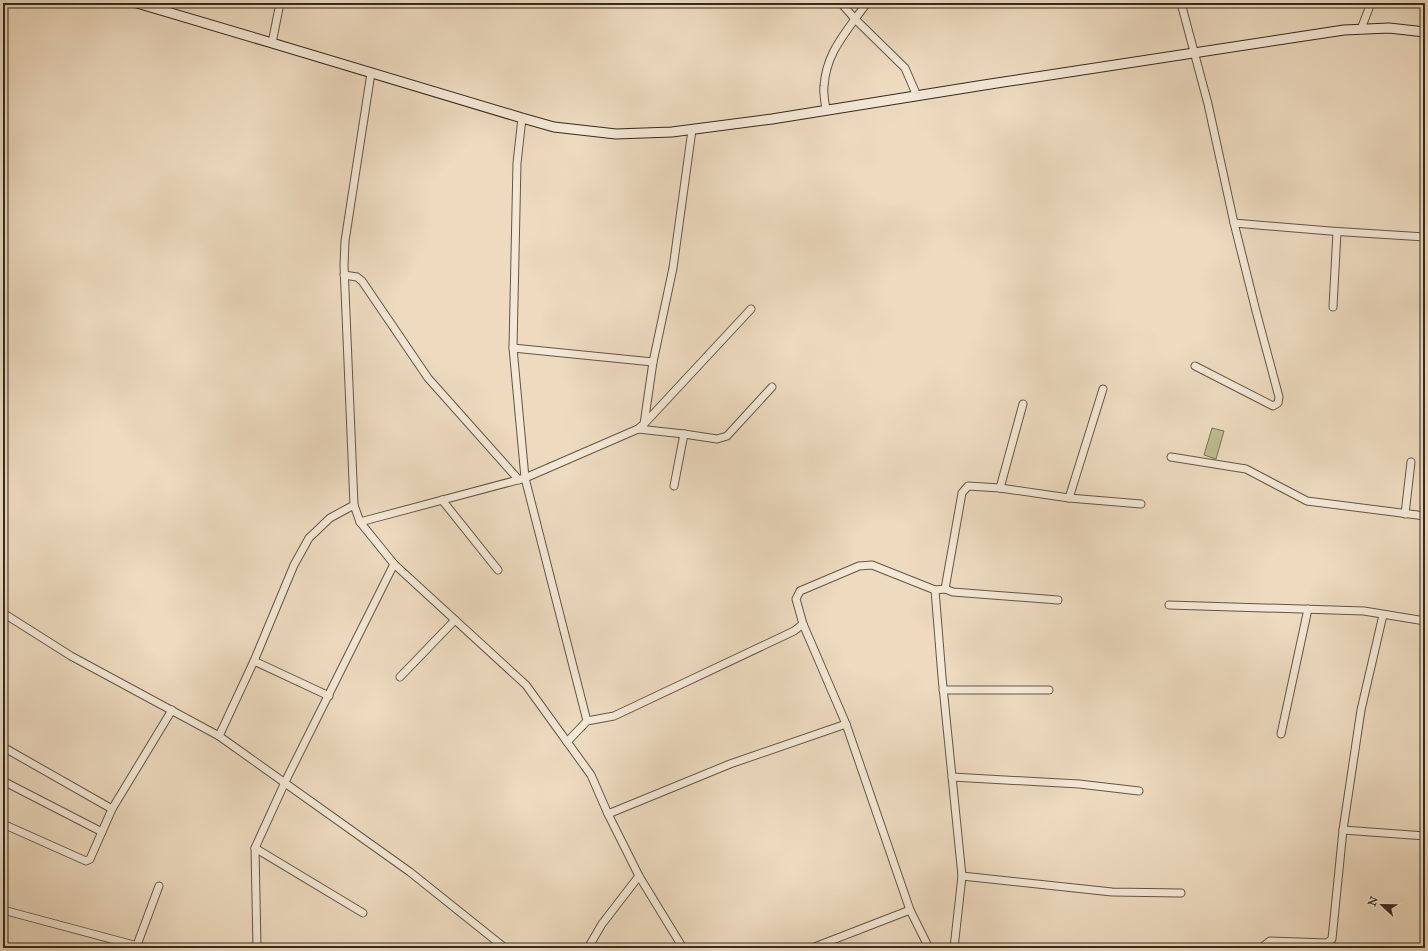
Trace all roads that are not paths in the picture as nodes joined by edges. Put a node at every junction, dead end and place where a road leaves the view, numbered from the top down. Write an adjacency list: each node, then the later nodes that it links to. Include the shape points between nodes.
1 (136, 3): 10 (main road)
2 (280, 3): 10 (street)
3 (842, 3): 7 (street)
4 (867, 3): 7 (street)
5 (1181, 3): 11 (street)
6 (1371, 3): 8 (street)
7 (855, 19): 13 (street, via 905,68); 14 (street, via 830,57 823,86)
8 (1361, 29): 9 (main road, via 1389,28); 11 (main road)
9 (1425, 32)
10 (272, 43): 12 (main road)
11 (1195, 53): 13 (main road); 17 (street)
12 (371, 73): 15 (main road); 20 (street, via 345,241)
13 (917, 96): 14 (main road)
14 (826, 110): 16 (main road)
15 (522, 118): 16 (main road, via 554,127 616,134); 23 (street, via 517,163)
16 (692, 130): 24 (street, via 673,268)
17 (1234, 223): 18 (street); 25 (street, via 1280,397 1278,403 1273,406)
18 (1337, 232): 19 (street); 21 (street)
19 (1425, 237)
20 (344, 275): 34 (street, via 357,277 362,281 428,378); 40 (street)
21 (1333, 307)
22 (751, 310): 29 (street)
23 (513, 348): 24 (street); 34 (street)
24 (653, 362): 29 (street)
25 (1195, 366)
26 (772, 387): 31 (street, via 727,436 717,439)
27 (1103, 389): 37 (street)
28 (1023, 404): 36 (street)
29 (644, 424): 30 (street)
30 (638, 429): 31 (street); 34 (street)
31 (684, 434): 35 (street)
32 (1171, 457): 41 (street, via 1246,469 1307,501)
33 (1411, 462): 41 (street)
34 (522, 479): 38 (street); 62 (street)
35 (674, 486)
36 (1000, 488): 37 (street); 46 (street, via 968,486 962,493)
37 (1069, 498): 39 (street)
38 (442, 500): 43 (street); 45 (street)
39 (1141, 504)
40 (354, 505): 43 (street); 56 (street, via 330,518 310,538 294,566)
41 (1405, 514): 42 (street)
42 (1425, 516)
43 (360, 522): 44 (street)
44 (394, 564): 53 (street); 60 (street)
45 (498, 570)
46 (945, 589): 47 (street); 48 (street, via 953,592)
47 (935, 590): 55 (street, via 872,565 859,566 800,591 796,599); 58 (street)
48 (1058, 600)
49 (1169, 605): 50 (street)
50 (1308, 610): 52 (street); 64 (street)
51 (3, 613): 61 (street, via 71,656)
52 (1383, 615): 54 (street); 75 (street, via 1362,710)
53 (455, 620): 57 (street); 66 (street, via 526,685)
54 (1425, 621)
55 (803, 624): 62 (street, via 794,631 614,716); 63 (street)
56 (254, 661): 60 (street); 65 (street)
57 (400, 677)
58 (943, 690): 59 (street); 68 (street)
59 (1049, 690)
60 (329, 696): 70 (street)
61 (172, 710): 65 (street); 72 (street)
62 (587, 721): 66 (street)
63 (846, 724): 73 (street, via 730,764); 84 (street)
64 (1282, 734)
65 (219, 736): 70 (street)
66 (567, 742): 73 (street, via 591,775)
67 (3, 747): 72 (street)
68 (952, 777): 71 (street, via 1079,784); 80 (street)
69 (3, 781): 76 (street)
70 (285, 783): 78 (street); 89 (street, via 410,872)
71 (1139, 791)
72 (112, 809): 76 (street)
73 (608, 814): 79 (street)
74 (3, 824): 76 (street, via 86,861 90,859)
75 (1343, 830): 77 (street); 95 (street, via 1332,939 1327,943 1270,941)
76 (102, 832)
77 (1425, 836)
78 (255, 848): 85 (street); 88 (street)
79 (639, 876): 90 (street, via 602,924); 91 (street)
80 (962, 876): 82 (street, via 1112,892); 94 (street)
81 (159, 886): 86 (street)
82 (1181, 893)
83 (3, 910): 86 (street)
84 (910, 910): 92 (street); 93 (street)
85 (363, 913)
86 (137, 945): 87 (street)
87 (145, 948)
88 (257, 948)
89 (505, 948)
90 (588, 948)
91 (684, 948)
92 (812, 948)
93 (929, 948)
94 (954, 948)
95 (1261, 948)

